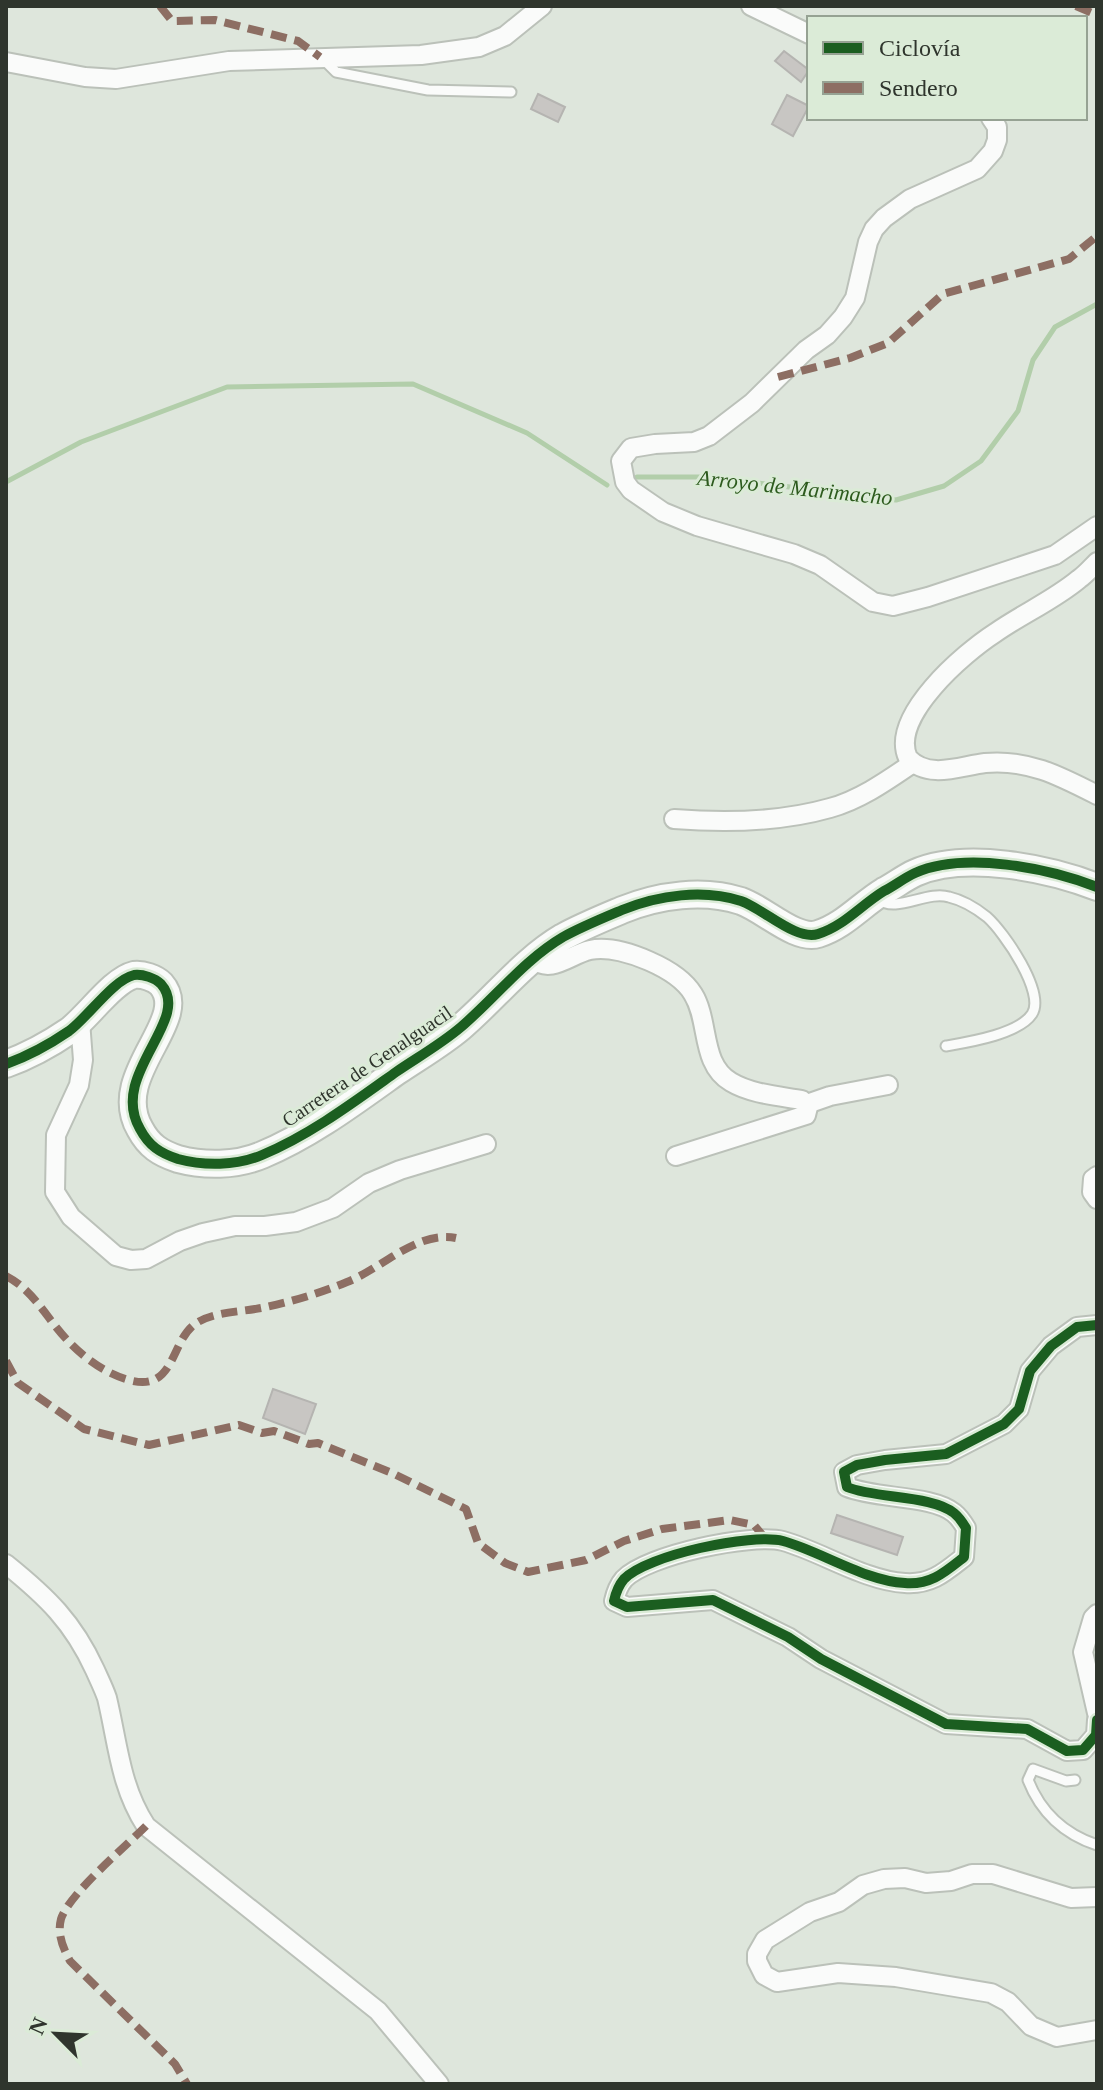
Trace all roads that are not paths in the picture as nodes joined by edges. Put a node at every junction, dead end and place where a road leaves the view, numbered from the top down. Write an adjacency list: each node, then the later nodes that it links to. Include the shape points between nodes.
1 (542, 6): 4 (street, via 505,36 479,47 421,55)
2 (751, 6): 3 (street)
3 (807, 33)
4 (320, 57): 5 (street, via 229,61 116,79); 6 (lane, via 336,72 428,90)
5 (6, 62)
6 (511, 92)
7 (992, 120): 8 (street, via 997,140 977,169 910,199 874,229 855,298 827,335 709,436 631,448 621,461 621,473 631,490 663,512 794,554 820,565 873,602 893,606 1055,555)
8 (1097, 526)
9 (1097, 562): 10 (street, via 953,667 910,721 906,753)
10 (913, 763): 11 (street, via 941,770 1018,763 1049,770); 12 (street, via 832,808 722,823)
11 (1097, 795)
12 (674, 819)
13 (1097, 887): 14 (street, Carretera de Genalguacil, via 1062,874 971,862 917,872)
14 (876, 896): 15 (street, Carretera de Genalguacil, via 836,927 813,936 736,900 665,897 624,909 562,938); 17 (lane, via 890,905 949,896 969,906 988,918 1008,942 1035,990 1035,1007 1026,1021 983,1039)
15 (534, 959): 16 (street, Carretera de Genalguacil, via 459,1029 397,1072 302,1135 239,1162 192,1163 166,1155 148,1144 134,1119 132,1093 138,1070 168,1010 168,995 159,981 134,975); 20 (street, via 550,965 591,949 649,961 693,994 710,1054 722,1075 742,1087)
16 (80, 1021): 18 (street, Carretera de Genalguacil); 21 (street, via 81,1072 56,1135 55,1192 71,1217 116,1256 146,1259 203,1233 296,1222 333,1208 400,1170)
17 (946, 1046)
18 (6, 1064)
19 (888, 1085): 20 (street)
20 (807, 1104): 22 (street, via 801,1119)
21 (486, 1144)
22 (676, 1156)
23 (1097, 1176): 24 (street, via 1092,1192)
24 (1097, 1199)
25 (1097, 1325): 29 (street, via 1077,1327 1051,1346 1030,1371 1019,1409 1004,1424 946,1454 885,1460 844,1472 847,1487 861,1493 940,1505 955,1514 966,1528 964,1557 935,1579 904,1583 765,1538 679,1551 626,1576 614,1601 627,1607 713,1600 946,1724 1027,1729 1067,1751 1083,1750 1096,1735)
26 (6, 1564): 34 (street, via 44,1594 84,1646 106,1695 133,1806 146,1826 378,2011)
27 (1097, 1614): 28 (street, via 1083,1652)
28 (1097, 1713)
29 (1097, 1720)
30 (1075, 1780): 31 (lane, via 1033,1769 1028,1780 1054,1821 1075,1838)
31 (1097, 1845)
32 (1097, 1897): 33 (street, via 1071,1898 993,1874 926,1883 884,1879 810,1912 765,1940 757,1954 759,1968 777,1982 838,1973 896,1977 991,1993 1031,2026 1057,2037)
33 (1097, 2030)
34 (439, 2084)

